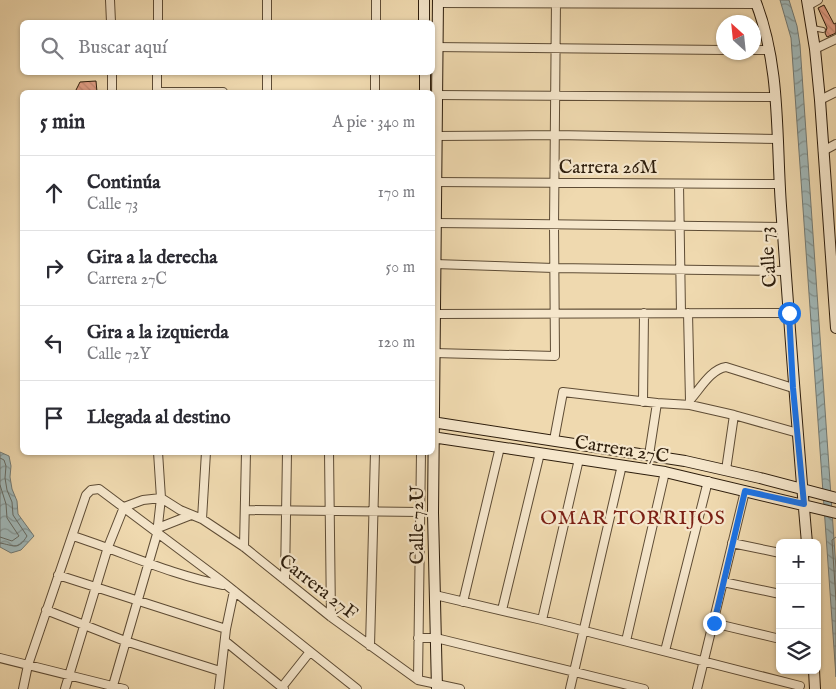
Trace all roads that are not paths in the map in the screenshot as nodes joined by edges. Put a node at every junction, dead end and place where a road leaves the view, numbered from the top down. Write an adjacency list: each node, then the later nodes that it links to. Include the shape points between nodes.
1 (110, 0): 10 (street)
2 (158, 0): 11 (street)
3 (267, 0): 12 (street)
4 (376, 0): 13 (street)
5 (424, 0): 14 (street)
6 (438, 1): 7 (street); 18 (street, Calle 72U)
7 (556, 1): 8 (street); 19 (street)
8 (755, 2): 23 (street, Calle 73)
9 (811, 2): 15 (street)
10 (111, 20)
11 (158, 20)
12 (267, 20)
13 (376, 20)
14 (424, 20)
15 (812, 28): 16 (lane); 20 (street)
16 (823, 30)
17 (834, 37): 20 (street)
18 (435, 47): 19 (street); 35 (street, Calle 72U)
19 (556, 49): 21 (street); 36 (street)
20 (815, 49): 38 (street)
21 (716, 50)
22 (761, 50): 23 (street)
23 (770, 50): 37 (street, Calle 73)
24 (112, 75): 29 (street)
25 (157, 75): 30 (street)
26 (267, 75): 31 (street)
27 (375, 75): 32 (street)
28 (424, 75): 33 (street)
29 (112, 90)
30 (157, 90)
31 (267, 90)
32 (375, 90)
33 (425, 90)
34 (836, 92): 38 (street)
35 (437, 95): 36 (street); 40 (street, Calle 72U)
36 (555, 95): 37 (street); 39 (street)
37 (776, 97): 41 (street, Calle 73)
38 (820, 100): 43 (street)
39 (555, 135): 40 (street); 41 (street); 45 (street)
40 (437, 136): 44 (street, Calle 72U)
41 (778, 139): 47 (street, Calle 73)
42 (836, 144): 43 (street)
43 (823, 151): 52 (street)
44 (436, 182): 45 (street, Carrera 26M); 48 (street, Calle 72U)
45 (555, 183): 46 (street, Carrera 26M); 49 (street)
46 (679, 184): 47 (street, Carrera 26M); 50 (street)
47 (780, 184): 51 (street, Calle 73)
48 (436, 224): 49 (street); 53 (street, Calle 72U)
49 (554, 226): 50 (street); 54 (street)
50 (680, 227): 51 (street); 55 (street)
51 (783, 227): 56 (street, Calle 73)
52 (833, 263): 60 (street)
53 (435, 264): 54 (street); 61 (street, Calle 72U)
54 (554, 268): 55 (street); 62 (street)
55 (681, 270): 56 (street); 58 (street)
56 (786, 271): 59 (street, Calle 73)
57 (644, 313): 58 (street); 62 (street); 66 (street)
58 (684, 313): 59 (street); 68 (street)
59 (789, 313): 65 (street, Calle 73)
60 (835, 313): 63 (street)
61 (435, 314): 62 (street)
62 (554, 314): 64 (street, via 554,356)
63 (836, 328)
64 (435, 353)
65 (793, 388): 68 (street, via 726,367 720,368); 71 (street, Calle 73)
66 (642, 402): 67 (street); 73 (street, via 563,392)
67 (657, 403): 68 (street); 84 (street)
68 (690, 403): 69 (street)
69 (734, 415): 71 (street); 87 (street)
70 (435, 422): 73 (street, Carrera 27C)
71 (798, 433): 90 (street, Calle 73)
72 (435, 437): 74 (street, Carrera 27C)
73 (554, 440): 84 (street, Carrera 27C)
74 (500, 446): 75 (street, Carrera 27C); 121 (street)
75 (540, 453): 85 (street, Carrera 27C); 123 (street)
76 (158, 455): 92 (street)
77 (206, 455): 103 (street)
78 (246, 455): 96 (street)
79 (287, 455): 97 (street)
80 (329, 455): 98 (street)
81 (375, 455): 99 (street)
82 (421, 455): 100 (street, Calle 72U)
83 (433, 455): 119 (street, Calle 72U)
84 (649, 455): 87 (street, Carrera 27C)
85 (578, 459): 86 (street, Carrera 27C); 125 (street)
86 (622, 465): 88 (street, Carrera 27C); 129 (street)
87 (726, 470): 90 (street, Carrera 27C)
88 (665, 472): 89 (street, Carrera 27C); 135 (street)
89 (708, 481): 91 (street, Carrera 27C); 137 (street)
90 (802, 489): 93 (street); 94 (street, Calle 73)
91 (745, 491): 94 (street, Carrera 27C); 107 (street)
92 (161, 498): 95 (street); 102 (street, Carrera 27F); 104 (street)
93 (836, 498)
94 (804, 504): 101 (street); 106 (street, Calle 73)
95 (124, 507): 104 (street); 105 (street, via 99,489 91,490 86,495); 108 (street)
96 (246, 510): 97 (street); 109 (street)
97 (287, 511): 98 (street); 113 (street)
98 (330, 512): 99 (street); 124 (street)
99 (374, 512): 100 (street); 136 (street)
100 (420, 512): 130 (street, Calle 72U)
101 (836, 512)
102 (191, 515): 103 (street, Carrera 27F); 104 (street)
103 (202, 519): 109 (street, Carrera 27F)
104 (157, 531): 111 (street); 115 (street)
105 (73, 536): 108 (street); 112 (street)
106 (807, 539)
107 (732, 543): 110 (street); 114 (street)
108 (108, 547): 111 (street); 116 (street)
109 (244, 547): 113 (street, Carrera 27F)
110 (776, 552)
111 (148, 562): 115 (street, via 194,579); 120 (street)
112 (58, 575): 116 (street); 122 (street)
113 (285, 580): 124 (street, Carrera 27F)
114 (723, 582): 118 (street); 126 (street)
115 (226, 585): 117 (street)
116 (96, 587): 120 (street); 127 (street)
117 (234, 591): 128 (street); 138 (street)
118 (776, 593)
119 (434, 595): 121 (street); 131 (street, Calle 72U)
120 (137, 601): 128 (street); 133 (street)
121 (463, 602): 123 (street)
122 (46, 610): 127 (street); 141 (street)
123 (502, 610): 125 (street)
124 (331, 617): 136 (street, Carrera 27F)
125 (542, 620): 129 (street)
126 (714, 623): 132 (street); 140 (street)
127 (84, 626): 133 (street); 145 (street)
128 (226, 629): 134 (street)
129 (584, 631): 135 (street); 143 (street)
130 (418, 638): 131 (street); 146 (street, Calle 72U)
131 (436, 638): 143 (street); 147 (street, Calle 72U)
132 (776, 638)
133 (125, 641): 142 (street); 149 (street)
134 (225, 641): 142 (street); 150 (street)
135 (626, 641): 137 (street)
136 (370, 646): 146 (street, Carrera 27F)
137 (665, 651): 140 (street)
138 (310, 653): 150 (street); 155 (street)
139 (0, 658): 141 (street)
140 (704, 661): 148 (street); 159 (street)
141 (28, 665): 145 (street); 151 (street)
142 (220, 671): 154 (street)
143 (573, 673): 157 (street); 158 (street)
144 (814, 674): 160 (street)
145 (68, 675): 149 (street); 152 (street)
146 (418, 680): 147 (street, Carrera 27F)
147 (437, 686): 156 (street, Carrera 27F)
148 (800, 686)
149 (112, 688): 153 (street)
150 (283, 688)
151 (23, 689)
152 (65, 689)
153 (124, 689)
154 (219, 689)
155 (357, 689)
156 (460, 689)
157 (570, 689)
158 (644, 689)
159 (697, 689)
160 (815, 689)

